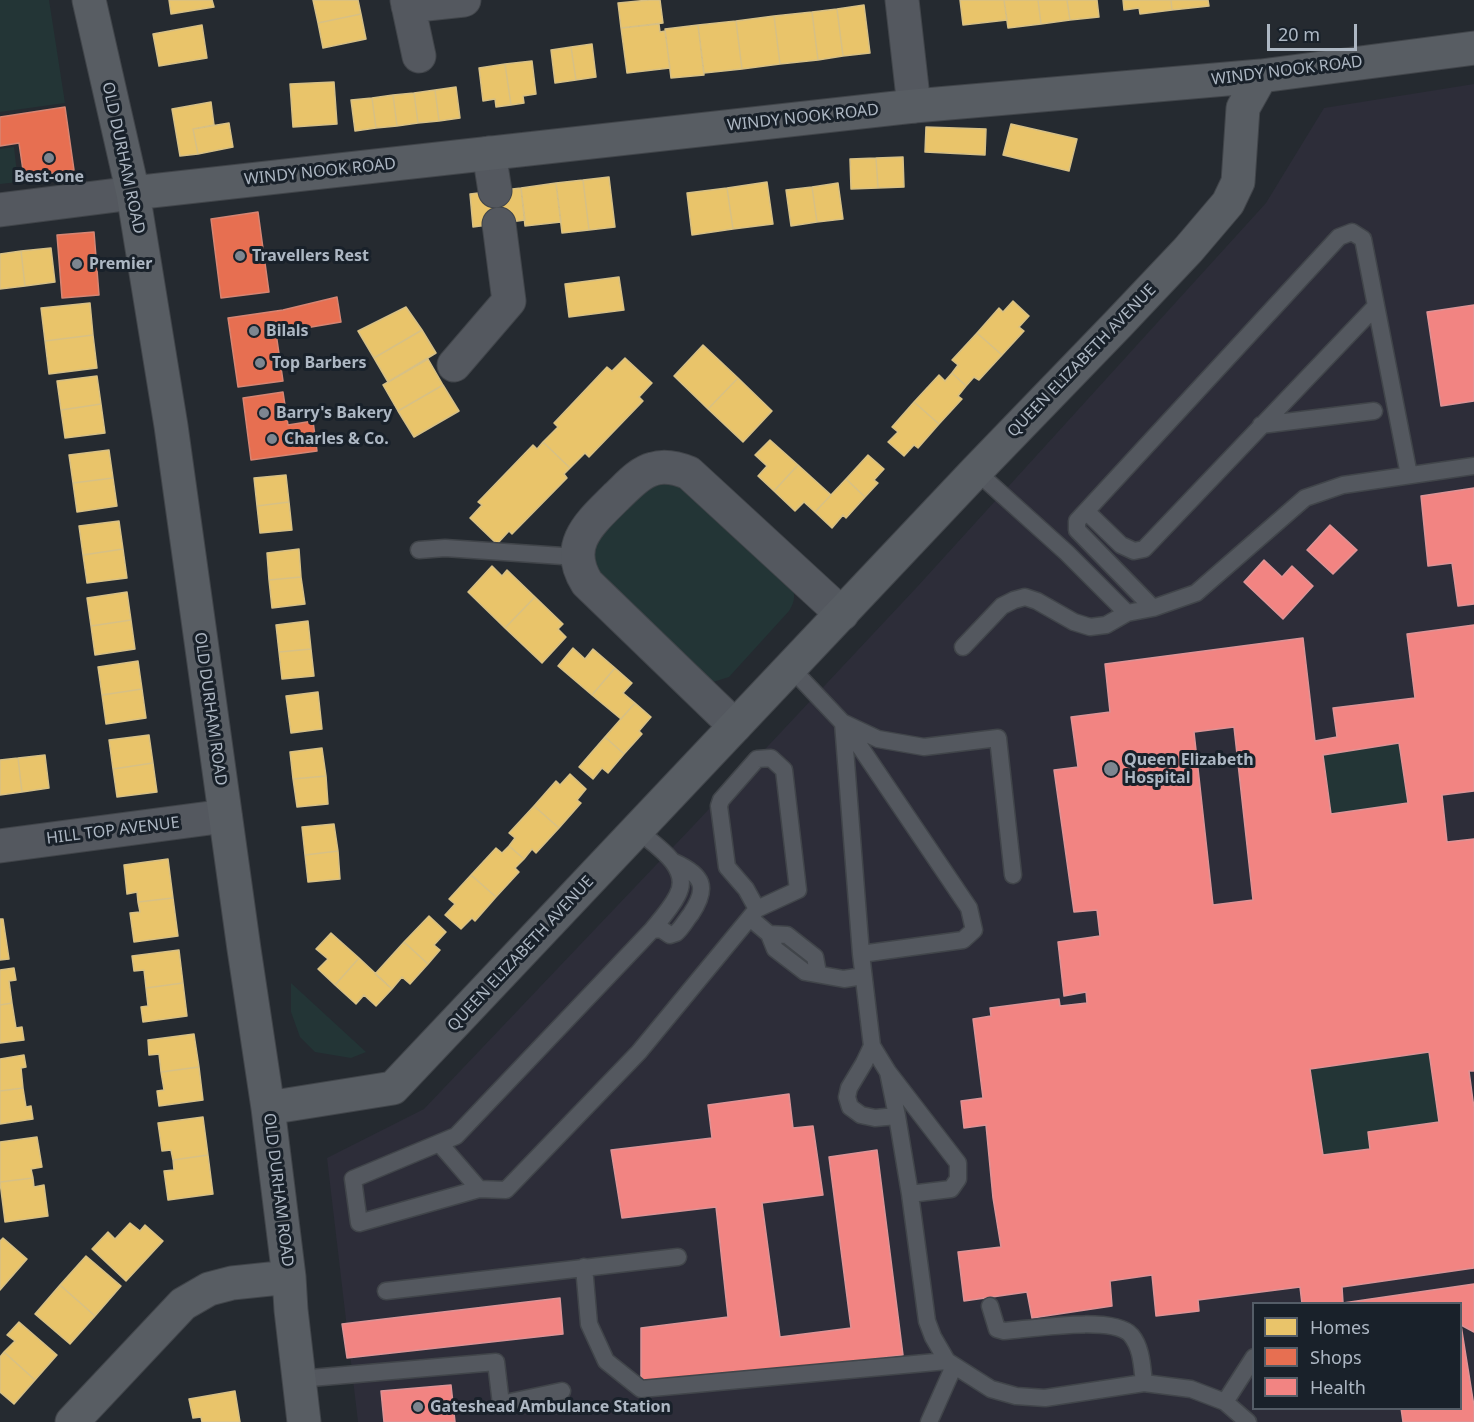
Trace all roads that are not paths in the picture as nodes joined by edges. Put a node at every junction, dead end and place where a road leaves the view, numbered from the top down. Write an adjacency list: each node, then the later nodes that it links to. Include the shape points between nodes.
1 (89, 0): 11 (street, OLD DURHAM ROAD)
2 (464, 0): 4 (street)
3 (902, 0): 8 (street)
4 (408, 3): 6 (street)
5 (1474, 48): 7 (street, WINDY NOOK ROAD)
6 (419, 56)
7 (1261, 76): 8 (street, WINDY NOOK ROAD); 19 (street, QUEEN ELIZABETH AVENUE, via 1243,108 1238,182 1228,203 1188,250)
8 (914, 106): 9 (street, WINDY NOOK ROAD)
9 (489, 153): 10 (street); 11 (street, WINDY NOOK ROAD)
10 (495, 191)
11 (133, 193): 12 (street); 31 (street, OLD DURHAM ROAD, via 171,426)
12 (0, 210)
13 (499, 224): 15 (street, via 508,301)
14 (1375, 307): 17 (lane); 20 (lane); 21 (lane, via 1363,239 1352,232 1339,237)
15 (454, 364)
16 (1374, 411): 17 (lane)
17 (1261, 425): 21 (lane, via 1144,549 1134,551 1121,545)
18 (1474, 466): 20 (lane)
19 (976, 471): 25 (street, QUEEN ELIZABETH AVENUE); 26 (lane, via 1067,553)
20 (1408, 475): 24 (lane, via 1343,485 1305,498 1196,592)
21 (1086, 511): 24 (lane, via 1077,521 1077,530)
22 (419, 550): 23 (lane, via 445,548)
23 (577, 557): 25 (street, via 579,541 587,526 641,473 654,468 677,468 689,473); 30 (street, via 587,584)
24 (1153, 608): 26 (lane)
25 (842, 614): 28 (street, QUEEN ELIZABETH AVENUE)
26 (1127, 614): 27 (lane, via 1107,625 1090,627 1025,597 1002,606)
27 (963, 647)
28 (791, 668): 29 (lane); 30 (street, QUEEN ELIZABETH AVENUE)
29 (843, 723): 35 (lane, via 878,739 924,747 998,738); 38 (lane); 38 (lane, via 969,909 974,930 963,940)
30 (735, 726): 32 (street, QUEEN ELIZABETH AVENUE)
31 (225, 816): 33 (street, HILL TOP AVENUE); 42 (street, OLD DURHAM ROAD)
32 (638, 830): 34 (lane); 42 (street, QUEEN ELIZABETH AVENUE, via 393,1088)
33 (0, 846)
34 (674, 862): 37 (lane, via 679,872 679,894); 37 (lane, via 697,876 702,894 676,933)
35 (1013, 874)
36 (754, 914): 36 (lane, via 798,890 784,770 771,758 758,759 719,806 727,867 746,889); 39 (lane, via 775,949 805,972 844,979); 45 (lane, via 639,1052 506,1190)
37 (652, 930): 44 (lane, via 456,1136)
38 (861, 954): 39 (lane)
39 (863, 976): 40 (lane)
40 (872, 1046): 41 (lane); 43 (lane, via 849,1088 850,1107 875,1118)
41 (888, 1072): 43 (lane); 46 (lane, via 958,1162 958,1179 951,1190)
42 (268, 1108): 49 (street, OLD DURHAM ROAD)
43 (897, 1116): 46 (lane)
44 (441, 1144): 45 (lane); 45 (lane, via 353,1179 359,1223)
45 (479, 1189)
46 (910, 1194): 53 (lane, via 927,1321)
47 (678, 1257): 48 (lane)
48 (584, 1268): 50 (lane); 53 (lane, via 589,1324 606,1361 641,1389)
49 (289, 1277): 54 (street, OLD DURHAM ROAD); 58 (street, via 232,1283 209,1289 183,1304)
50 (386, 1291)
51 (990, 1306): 55 (lane, via 997,1329 1004,1331 1093,1324 1112,1325 1130,1334 1140,1351)
52 (1252, 1360): 57 (lane)
53 (950, 1363): 55 (lane, via 991,1389 1016,1396 1045,1398); 60 (lane)
54 (299, 1379): 56 (lane, via 496,1362 501,1404); 59 (street, OLD DURHAM ROAD)
55 (1144, 1383): 57 (lane, via 1191,1389)
56 (562, 1391)
57 (1225, 1402): 61 (lane)
58 (72, 1422)
59 (304, 1422)
60 (929, 1422)
61 (1248, 1422)

